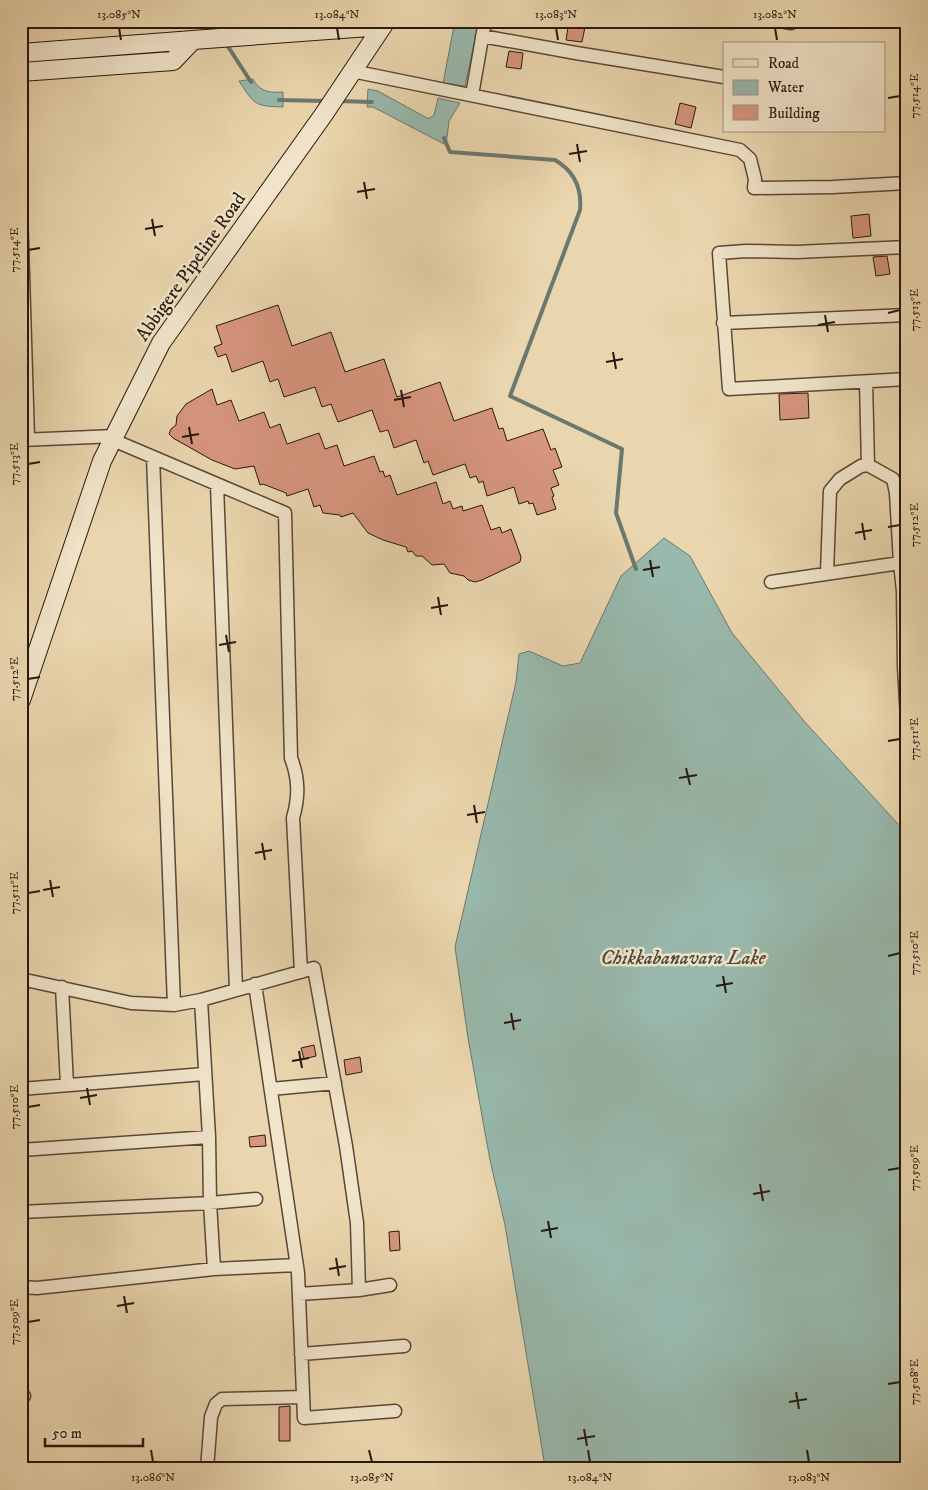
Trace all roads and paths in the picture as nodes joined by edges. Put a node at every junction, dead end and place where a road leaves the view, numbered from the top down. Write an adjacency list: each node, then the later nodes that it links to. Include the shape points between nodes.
1 (485, 21): 4 (street)
2 (385, 23): 3 (main road); 7 (main road, Abbigere Pipeline Road)
3 (308, 26): 5 (main road)
4 (482, 36): 9 (street); 10 (street)
5 (193, 40): 6 (main road); 8 (main road, via 173,61)
6 (21, 53)
7 (352, 71): 10 (street); 19 (main road, Abbigere Pipeline Road, via 161,344)
8 (21, 72)
9 (723, 77)
10 (472, 95): 11 (street, via 740,150 750,159 754,188)
11 (907, 183)
12 (21, 211): 18 (street)
13 (907, 246): 15 (street, via 719,253)
14 (907, 315): 15 (street)
15 (723, 323): 17 (street, via 729,389)
16 (907, 379): 17 (street)
17 (866, 382): 21 (street)
18 (25, 438): 19 (street)
19 (114, 438): 20 (street); 27 (main road, Abbigere Pipeline Road, via 102,461)
20 (153, 457): 22 (street); 35 (street)
21 (868, 465): 23 (street, via 893,479); 24 (street, via 840,479 830,491)
22 (217, 484): 29 (street, via 284,513 290,758 298,783 293,818); 33 (street)
23 (900, 563): 24 (street); 26 (street)
24 (827, 573): 25 (street)
25 (771, 582)
26 (906, 695): 28 (street)
27 (21, 700)
28 (907, 718)
29 (301, 972): 31 (street); 37 (street, via 314,968)
30 (21, 979): 32 (street)
31 (255, 984): 33 (street); 40 (street)
32 (62, 987): 35 (street, via 131,1003); 38 (street)
33 (236, 990): 34 (street)
34 (200, 1000): 35 (street); 36 (street)
35 (174, 1005)
36 (204, 1074): 38 (street); 41 (street)
37 (335, 1082): 40 (street); 50 (street, via 357,1224)
38 (67, 1085): 39 (street)
39 (21, 1089)
40 (271, 1089): 46 (street)
41 (209, 1137): 42 (street); 44 (street)
42 (21, 1150)
43 (256, 1199): 44 (street)
44 (210, 1202): 45 (street); 47 (street)
45 (21, 1212)
46 (297, 1265): 47 (street); 51 (street)
47 (214, 1269): 49 (street)
48 (390, 1285): 50 (street)
49 (21, 1287)
50 (359, 1290): 51 (street)
51 (299, 1294): 53 (street)
52 (404, 1346): 53 (street)
53 (301, 1354): 54 (street)
54 (303, 1396): 55 (street, via 304,1418); 56 (street, via 222,1400 216,1404 211,1417)
55 (395, 1411)
56 (207, 1469)

